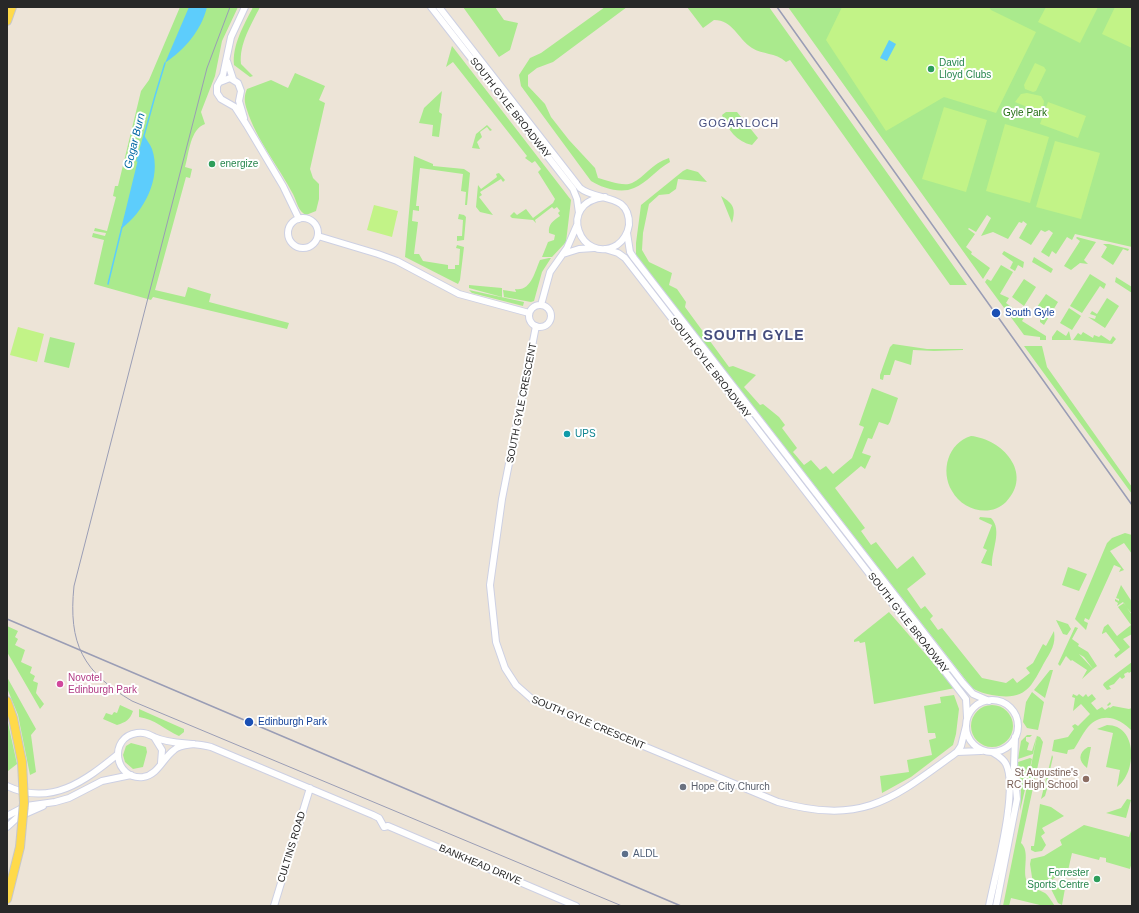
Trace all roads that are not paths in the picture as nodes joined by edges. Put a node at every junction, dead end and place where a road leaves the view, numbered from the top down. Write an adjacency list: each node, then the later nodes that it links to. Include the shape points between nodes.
1 (12, 7): 5 (main road)
2 (245, 7): 6 (street, via 231,37)
3 (431, 7): 13 (street, SOUTH GYLE BROADWAY, via 573,189)
4 (439, 7): 12 (street, SOUTH GYLE BROADWAY, via 580,188)
5 (7, 21)
6 (227, 59): 7 (street); 8 (street)
7 (233, 79): 8 (street, via 227,78); 9 (street, via 240,85)
8 (220, 82): 10 (street, via 218,95)
9 (239, 96): 10 (street); 11 (street)
10 (228, 102): 11 (street, via 235,107)
11 (246, 124): 14 (street, via 283,186)
12 (605, 197): 13 (street, via 589,201); 16 (street, SOUTH GYLE BROADWAY, via 618,202 624,208 629,224)
13 (578, 214): 15 (street, SOUTH GYLE BROADWAY)
14 (299, 219): 17 (street, via 313,222); 17 (street, via 289,230 293,244 306,248 315,242)
15 (577, 225): 18 (street, via 582,239); 20 (street, via 572,240)
16 (627, 233): 19 (street, via 618,244); 24 (street, SOUTH GYLE BROADWAY, via 630,252 634,258)
17 (318, 236): 22 (street, via 397,261 459,294)
18 (596, 248): 19 (street, SOUTH GYLE BROADWAY); 20 (street, via 579,249)
19 (605, 249): 24 (street, SOUTH GYLE BROADWAY, via 625,258)
20 (563, 254): 21 (street, via 550,272)
21 (541, 305): 22 (street, via 532,307); 23 (street, via 550,311 550,318 543,326)
22 (529, 313): 23 (street, via 529,319)
23 (536, 326): 32 (street, SOUTH GYLE CRESCENT, via 502,499 490,585 498,651 510,677 525,695 561,713 778,802 823,811 835,812 866,807 891,797 914,784)
24 (813, 494): 26 (street, SOUTH GYLE BROADWAY, via 969,690); 27 (street, SOUTH GYLE BROADWAY, via 960,690 966,699)
25 (7, 701): 42 (main road, bridge, via 22,762 24,803 20,847)
26 (989, 701): 27 (street, via 976,706); 30 (street, via 1000,702 1013,711 1018,726)
27 (968, 717): 28 (street)
28 (966, 726): 32 (street); 33 (street, via 973,745)
29 (154, 737): 31 (street); 34 (street, via 142,732 130,735 122,742); 35 (street, via 162,750)
30 (1015, 737): 33 (street, via 1006,748); 46 (street, via 1017,799)
31 (194, 744): 35 (street, via 176,748); 38 (street, via 216,749)
32 (957, 752): 33 (street)
33 (988, 752): 45 (street, via 1006,763 1010,795)
34 (118, 754): 36 (street, via 123,769); 37 (street, via 95,773 68,787 32,794)
35 (161, 764): 36 (street, via 156,771 147,776)
36 (131, 776): 39 (street, via 102,781)
37 (7, 786)
38 (310, 788): 43 (street, CULTINS ROAD); 44 (street, BANKHEAD DRIVE, via 377,817 384,827 396,829)
39 (55, 802): 40 (street, via 19,808); 41 (street, via 29,811)
40 (7, 816)
41 (7, 827)
42 (7, 899)
43 (274, 906)
44 (576, 906)
45 (989, 906)
46 (996, 906)

